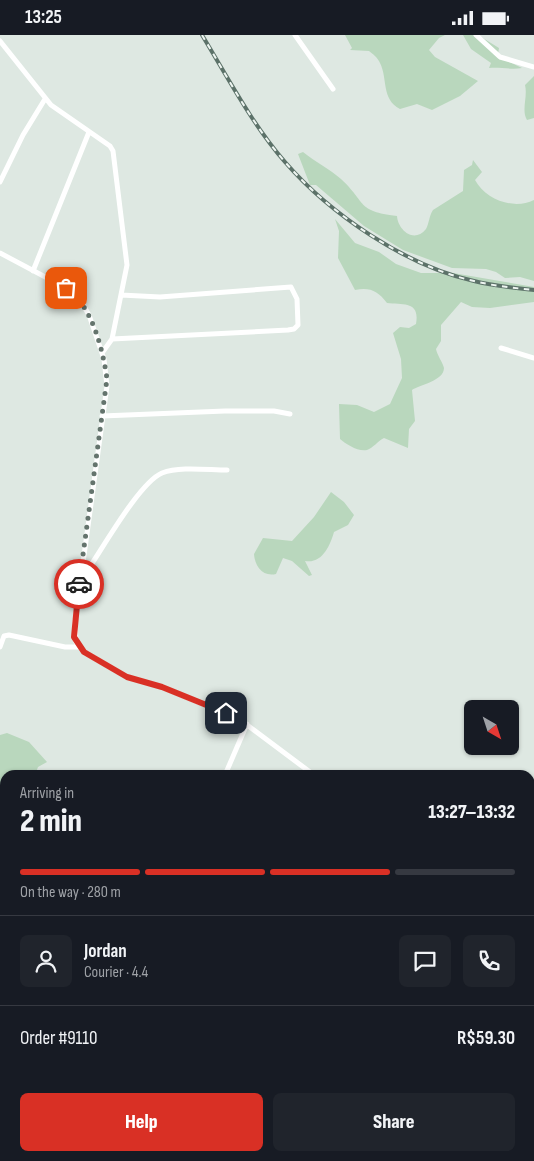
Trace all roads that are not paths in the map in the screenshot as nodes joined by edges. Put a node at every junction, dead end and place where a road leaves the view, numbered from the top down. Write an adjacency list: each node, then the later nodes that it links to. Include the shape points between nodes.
1 (296, 35): 5 (street)
2 (476, 35): 4 (street, via 500,57)
3 (0, 41): 6 (street)
4 (534, 67)
5 (332, 89)
6 (45, 99): 7 (street); 8 (street)
7 (89, 132): 10 (street); 11 (street, via 113,151 127,259)
8 (0, 183)
9 (0, 253): 10 (street)
10 (33, 271): 14 (street, via 79,298 89,315)
11 (121, 295): 12 (street); 12 (street, via 160,297 291,287 297,299 298,325 288,330)
12 (112, 339): 14 (street)
13 (501, 348): 15 (street)
14 (102, 353): 17 (street, via 107,379)
15 (534, 359)
16 (290, 414): 17 (street, via 225,411)
17 (102, 416): 19 (street)
18 (228, 469): 19 (street, via 170,471 153,479 87,571)
19 (81, 574): 21 (street, via 74,637)
20 (0, 647): 21 (street, via 4,636 9,635)
21 (78, 647): 22 (street, via 127,677 182,694)
22 (247, 724): 23 (street); 24 (street)
23 (227, 770)
24 (307, 770)

